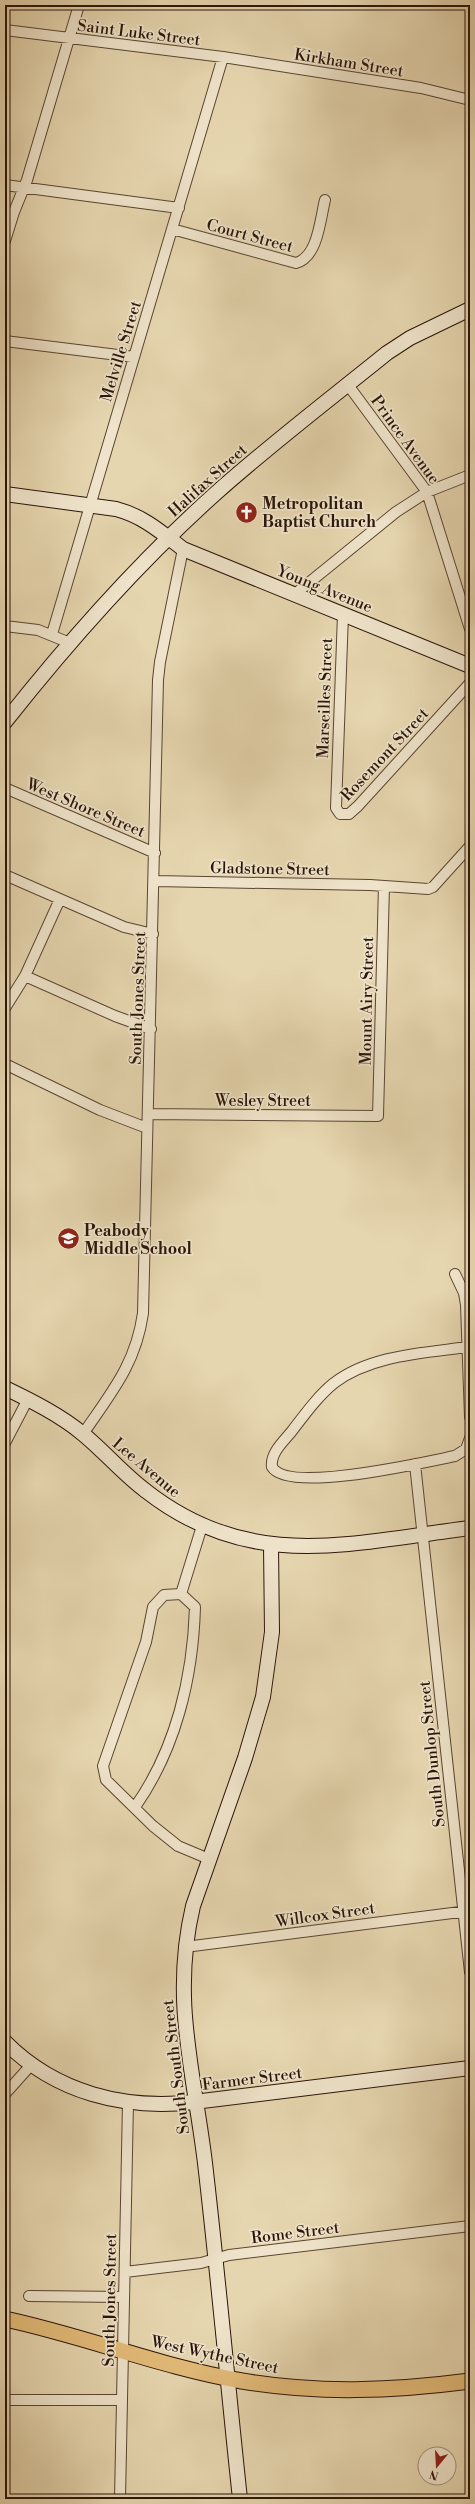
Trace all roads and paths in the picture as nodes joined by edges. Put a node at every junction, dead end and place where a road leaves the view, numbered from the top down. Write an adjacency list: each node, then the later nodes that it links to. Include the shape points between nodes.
1 (79, 5): 3 (street)
2 (5, 30): 3 (street, Saint Luke Street)
3 (69, 38): 4 (street, Saint Luke Street); 7 (street)
4 (223, 57): 5 (street, Kirkham Street, via 421,88); 9 (street, Melville Street)
5 (470, 100)
6 (5, 185): 7 (street)
7 (23, 188): 9 (street); 11 (street)
8 (326, 200): 10 (street, Court Street, via 311,253 303,261 296,263)
9 (179, 208): 10 (street, Melville Street)
10 (172, 229): 14 (street, Melville Street)
11 (5, 241)
12 (470, 309): 15 (street, Halifax Street, via 410,338)
13 (5, 341): 14 (street)
14 (134, 357): 19 (street, Melville Street)
15 (348, 385): 17 (street, Prince Avenue); 20 (street, Halifax Street, via 216,493)
16 (470, 475): 17 (street)
17 (427, 492): 22 (street, via 396,512); 25 (street, Prince Avenue)
18 (5, 494): 19 (street, Young Avenue)
19 (90, 505): 20 (street, Young Avenue, via 130,513 155,526); 26 (street, Melville Street)
20 (169, 538): 21 (street, Young Avenue); 27 (street, Halifax Street)
21 (183, 549): 22 (street, Young Avenue); 34 (street, South Jones Street, via 160,662)
22 (295, 594): 23 (street, Young Avenue)
23 (343, 614): 28 (street, Young Avenue); 31 (street, Marseilles Street)
24 (5, 626): 26 (street)
25 (470, 629)
26 (52, 634): 27 (street)
27 (70, 643): 30 (street, Halifax Street)
28 (470, 666)
29 (470, 683): 31 (street, Rosemont Street, via 349,814 344,815 337,810)
30 (5, 722)
31 (336, 783)
32 (5, 788): 34 (street, West Shore Street)
33 (470, 846): 37 (street, Gladstone Street, via 433,887 428,889)
34 (155, 853): 36 (street, South Jones Street)
35 (5, 875): 38 (street)
36 (155, 881): 37 (street, Gladstone Street); 39 (street, South Jones Street)
37 (384, 886): 45 (street, Mount Airy Street)
38 (60, 899): 39 (street, via 124,927); 40 (street)
39 (154, 934): 42 (street, South Jones Street)
40 (25, 976): 41 (street); 42 (street)
41 (5, 1008)
42 (151, 1030): 44 (street, South Jones Street)
43 (5, 1064): 46 (street, via 100,1110)
44 (148, 1114): 45 (street, Wesley Street); 46 (street, South Jones Street)
45 (378, 1116)
46 (147, 1128): 52 (street, South Jones Street, via 141,1328 137,1346 124,1375)
47 (456, 1274): 48 (street, via 465,1299)
48 (468, 1347): 51 (street); 55 (street, via 385,1360 359,1368 322,1395 273,1455 271,1461 274,1471 288,1476 332,1477)
49 (5, 1388): 50 (street, Lee Avenue)
50 (28, 1399): 52 (street, Lee Avenue); 54 (street)
51 (470, 1417)
52 (83, 1434): 56 (street, Lee Avenue, via 144,1490 164,1505)
53 (470, 1440): 55 (street, via 466,1448 455,1456)
54 (5, 1443)
55 (415, 1464): 58 (street, South Dunlop Street)
56 (202, 1526): 59 (street, Lee Avenue, via 225,1535); 60 (street)
57 (470, 1528): 58 (street, Lee Avenue)
58 (422, 1534): 59 (street, Lee Avenue, via 308,1547); 63 (street, South Dunlop Street)
59 (271, 1546): 62 (street, South South Street, via 272,1632 263,1698 245,1758)
60 (181, 1594): 61 (street, via 195,1607 187,1686 166,1752); 61 (street, via 164,1595 153,1607 146,1642 103,1766 106,1780)
61 (135, 1807): 62 (street, via 152,1826 178,1846)
62 (209, 1859): 64 (street, South South Street, via 193,1906)
63 (467, 1911): 64 (street, Willcox Street); 65 (street, South Dunlop Street)
64 (185, 1947): 71 (street, South South Street, via 184,2022)
65 (470, 1972)
66 (5, 2042): 67 (street, Farmer Street)
67 (31, 2065): 69 (street); 70 (street, Farmer Street, via 53,2079 82,2092)
68 (470, 2068): 71 (street, Farmer Street)
69 (5, 2094)
70 (128, 2102): 71 (street, Farmer Street, via 166,2105); 74 (street, South Jones Street)
71 (194, 2102): 73 (street, South South Street, via 204,2162)
72 (470, 2226): 73 (street, Rome Street, via 229,2255)
73 (214, 2259): 74 (street, Rome Street, via 201,2263); 79 (street, South South Street)
74 (125, 2272): 76 (street, South Jones Street)
75 (29, 2296): 76 (street)
76 (124, 2297): 78 (street, South Jones Street)
77 (5, 2319): 78 (main road, West Wythe Street)
78 (123, 2352): 79 (main road, West Wythe Street); 82 (street, South Jones Street)
79 (228, 2378): 80 (main road, West Wythe Street, via 272,2386 343,2391); 84 (street, South South Street)
80 (470, 2381)
81 (5, 2400): 82 (street)
82 (122, 2400): 83 (street, South Jones Street)
83 (120, 2499)
84 (240, 2499)

